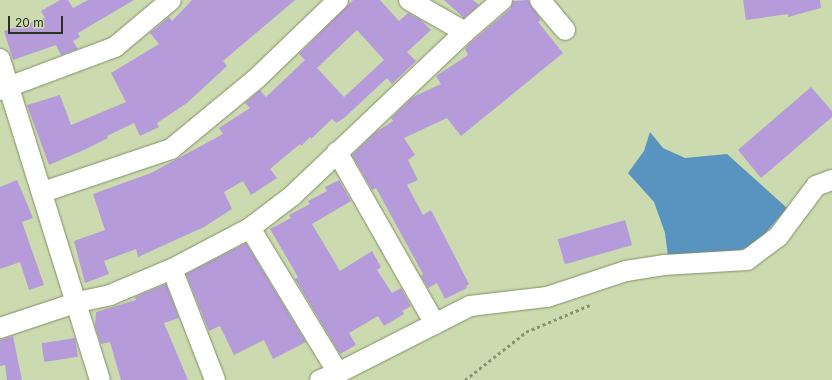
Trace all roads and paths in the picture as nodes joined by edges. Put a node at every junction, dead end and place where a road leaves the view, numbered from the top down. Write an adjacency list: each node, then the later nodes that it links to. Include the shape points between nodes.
1 (170, 0): 9 (street, via 115,47)
2 (338, 0): 12 (street, via 256,79 171,149)
3 (409, 0): 7 (street)
4 (502, 0): 7 (street)
5 (540, 0): 6 (street)
6 (565, 30)
7 (465, 32): 10 (street)
8 (0, 59): 9 (street)
9 (4, 89): 12 (street)
10 (338, 152): 13 (street, via 292,196); 17 (street)
11 (832, 180): 17 (street, via 816,186 778,237 747,260 664,265 626,272 547,297 470,306)
12 (43, 192): 15 (street)
13 (250, 228): 14 (street); 19 (street)
14 (172, 269): 15 (street, via 110,295); 21 (street)
15 (78, 302): 18 (street); 20 (street)
16 (594, 303): 22 (path, via 526,332)
17 (435, 324): 19 (street)
18 (0, 328)
19 (329, 377)
20 (100, 380)
21 (215, 380)
22 (465, 380)

